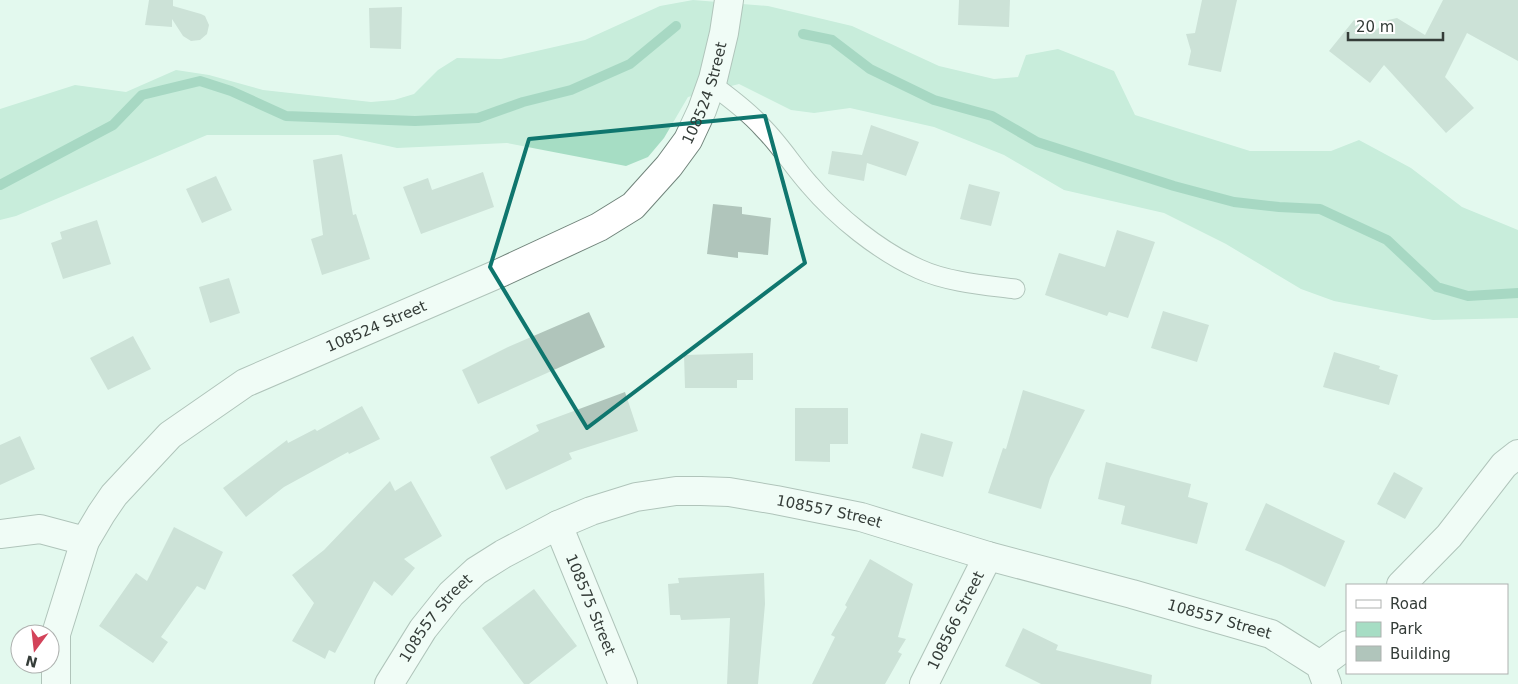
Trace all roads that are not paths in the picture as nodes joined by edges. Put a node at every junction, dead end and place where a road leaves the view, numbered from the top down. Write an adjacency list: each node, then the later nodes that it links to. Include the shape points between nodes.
1 (729, 0): 2 (street, 108524 Street)
2 (711, 84): 3 (lane, via 763,128 810,185 849,224 892,255 920,270 966,283); 7 (street, 108524 Street, via 688,140 633,206 599,228 244,383 170,436 114,495)
3 (1015, 289)
4 (1518, 454): 9 (street, via 1504,465 1449,536)
5 (558, 525): 8 (street, 108557 Street, via 636,497 676,491 729,492 861,517); 13 (street, 108557 Street, via 476,571 451,594 423,630); 14 (street, 108575 Street)
6 (0, 534): 7 (street, via 40,529)
7 (85, 541): 12 (street, 108524 Street, via 56,634)
8 (988, 556): 11 (street, 108557 Street, via 1271,634); 15 (street, 108566 Street)
9 (1402, 584)
10 (1346, 646): 11 (street, 108557 Street)
11 (1323, 675)
12 (56, 684)
13 (389, 684)
14 (623, 684)
15 (924, 684)

